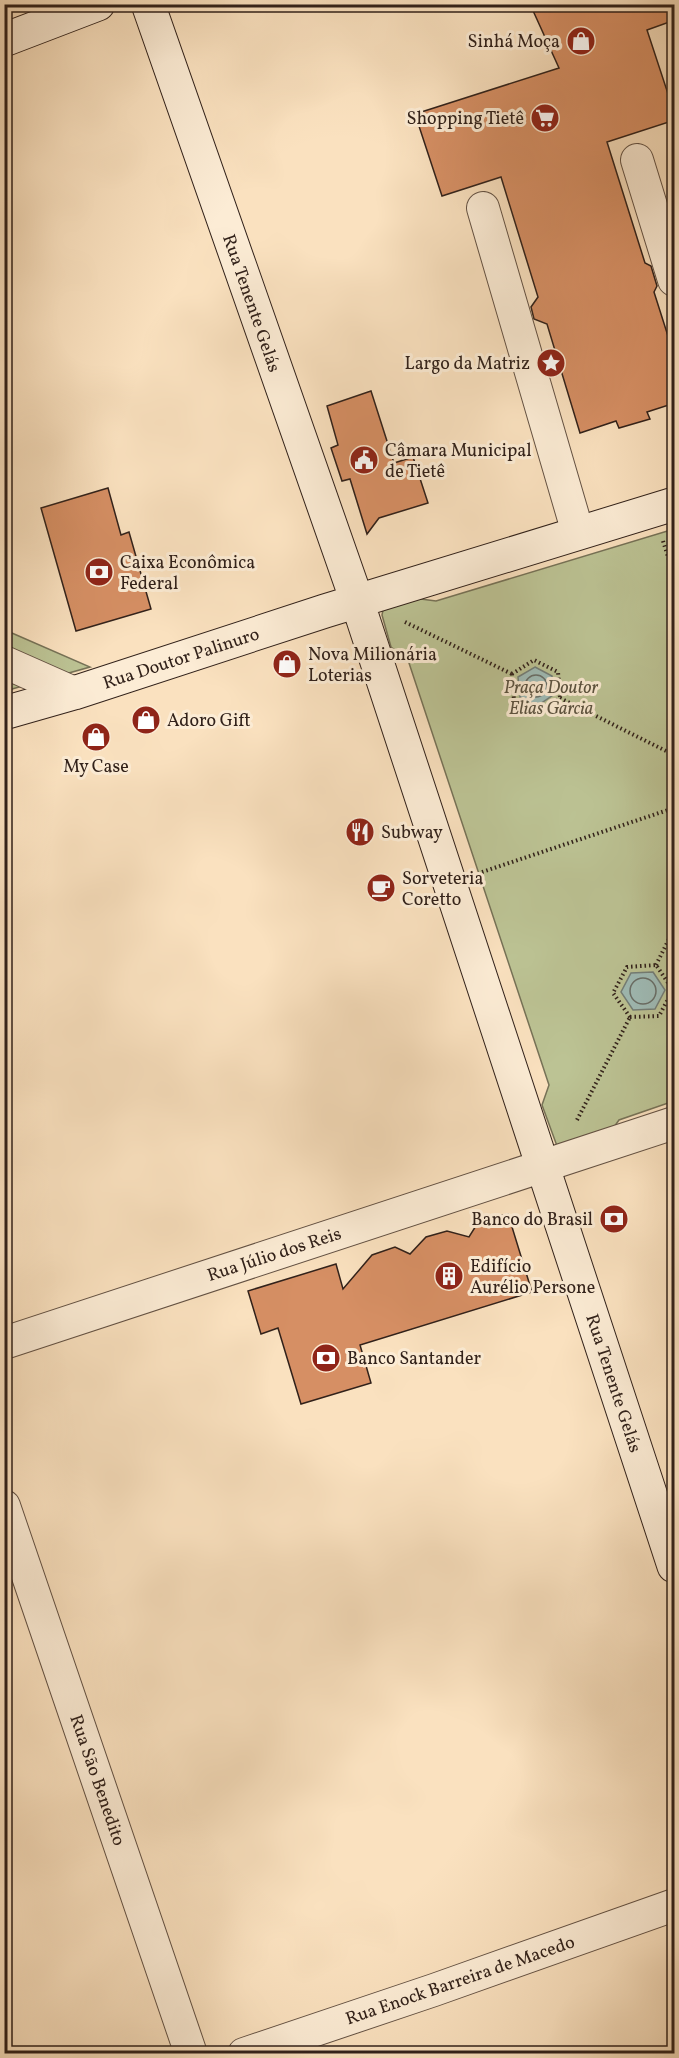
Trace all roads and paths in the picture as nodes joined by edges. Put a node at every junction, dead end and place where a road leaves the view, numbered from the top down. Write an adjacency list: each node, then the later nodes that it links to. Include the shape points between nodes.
1 (98, 4): 3 (street)
2 (148, 4): 9 (street, Rua Tenente Gelás)
3 (4, 40)
4 (637, 160): 6 (street)
5 (483, 208): 8 (street)
6 (675, 280)
7 (675, 504): 8 (street)
8 (578, 533): 9 (street)
9 (357, 601): 13 (street, Rua Doutor Palinuro); 18 (street)
10 (404, 621): 12 (path)
11 (4, 663): 13 (street)
12 (512, 674): 14 (path, via 534,660 558,672); 14 (path, via 513,701 537,713)
13 (74, 693): 15 (street, Rua Doutor Palinuro)
14 (560, 698): 16 (path)
15 (4, 713)
16 (675, 755)
17 (675, 808): 18 (path)
18 (450, 883): 24 (street)
19 (675, 929): 20 (path)
20 (656, 965): 21 (path, via 627,967 614,993); 21 (path, via 673,990 659,1016)
21 (630, 1017): 23 (path)
22 (675, 1123): 24 (street)
23 (573, 1125)
24 (543, 1166): 25 (street, Rua Júlio dos Reis); 27 (street, Rua Tenente Gelás)
25 (4, 1343)
26 (4, 1506): 29 (street, Rua São Benedito)
27 (675, 1566)
28 (675, 1905): 30 (street, Rua Enock Barreira de Macedo)
29 (191, 2054)
30 (244, 2054)

